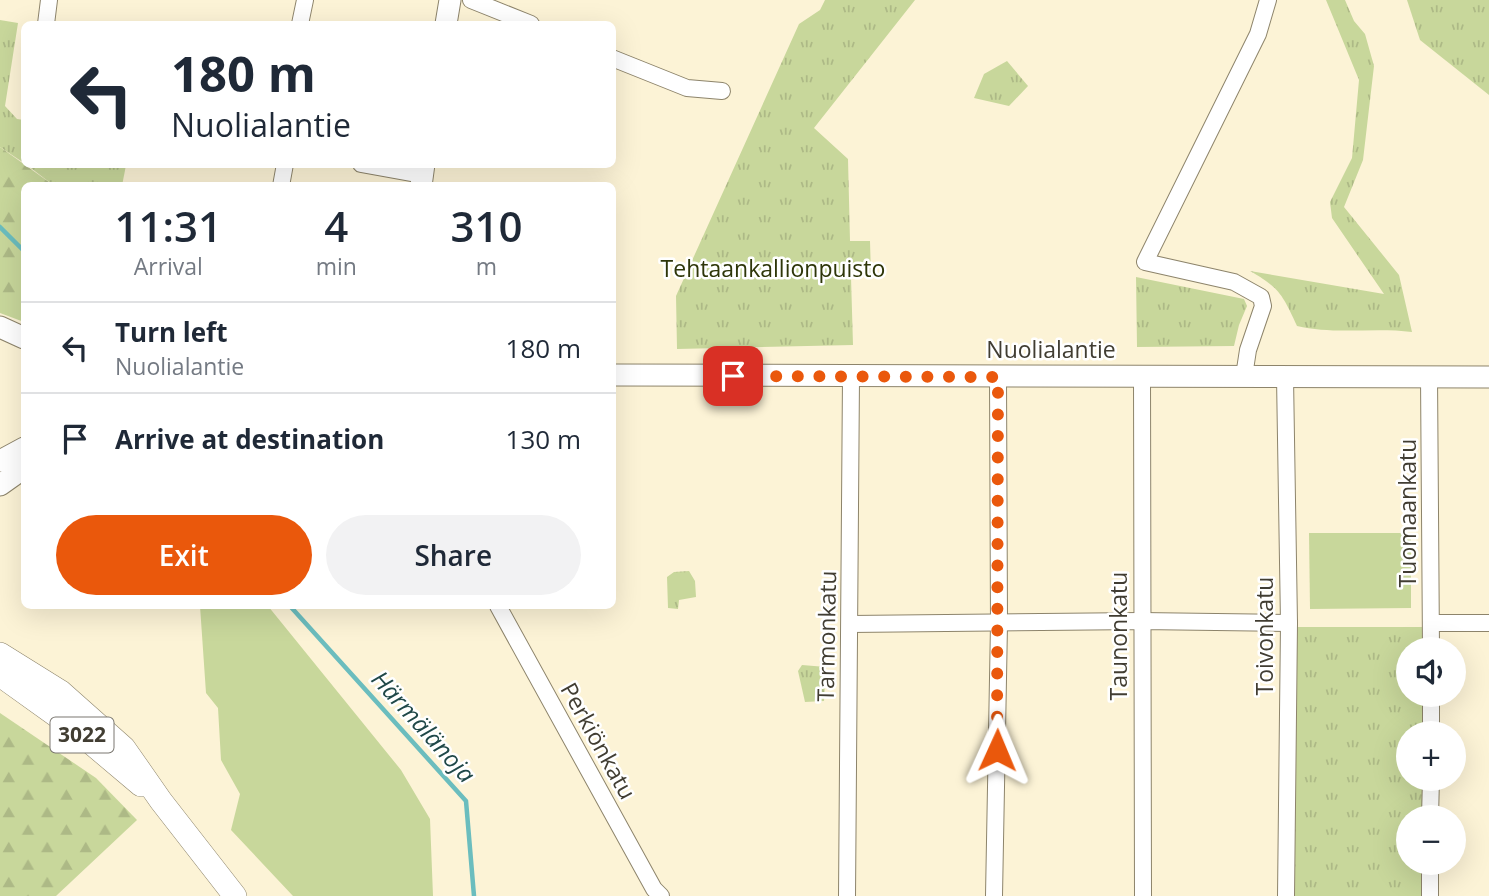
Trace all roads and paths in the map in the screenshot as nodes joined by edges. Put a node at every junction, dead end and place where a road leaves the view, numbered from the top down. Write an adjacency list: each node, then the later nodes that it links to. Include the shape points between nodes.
1 (49, 0): 6 (street)
2 (304, 0): 7 (street)
3 (450, 0): 8 (street)
4 (471, 0): 9 (street)
5 (1268, 0): 18 (street, via 1258,34 1145,262 1234,282 1261,297)
6 (46, 21)
7 (300, 21)
8 (446, 21)
9 (524, 21)
10 (616, 60): 11 (street, via 687,88)
11 (722, 91)
12 (383, 168): 13 (street)
13 (422, 175)
14 (0, 327): 15 (street)
15 (21, 337)
16 (616, 375): 20 (street, Nuolialantie)
17 (1142, 376): 18 (street, Nuolialantie); 21 (street, Nuolialantie); 29 (street, Taunonkatu)
18 (1244, 376): 22 (street, Nuolialantie)
19 (1429, 376): 22 (street, Nuolialantie); 23 (street, Nuolialantie); 31 (street, Tuomaankatu)
20 (851, 377): 21 (street, Nuolialantie); 33 (street, Tarmonkatu)
21 (998, 377): 34 (street)
22 (1285, 377): 30 (street, Toivonkatu)
23 (1489, 377)
24 (21, 450): 25 (street)
25 (0, 461)
26 (21, 470): 27 (street)
27 (0, 485)
28 (500, 609): 41 (street, Perkiönkatu)
29 (1141, 621): 30 (street); 34 (street); 44 (street, Taunonkatu)
30 (1289, 623): 45 (street, Toivonkatu)
31 (1431, 623): 32 (street); 35 (street, Tuomaankatu)
32 (1489, 623)
33 (850, 624): 34 (street); 42 (street, Tarmonkatu)
34 (999, 624): 43 (street)
35 (1431, 637)
36 (0, 654): 38 (main road, 3022, via 61,692 94,720 124,748)
37 (0, 675): 38 (main road, 3022, via 71,726)
38 (161, 801): 40 (main road, 3022)
39 (1430, 875): 46 (street)
40 (235, 896)
41 (661, 896)
42 (847, 896)
43 (994, 896)
44 (1143, 896)
45 (1286, 896)
46 (1430, 896)

